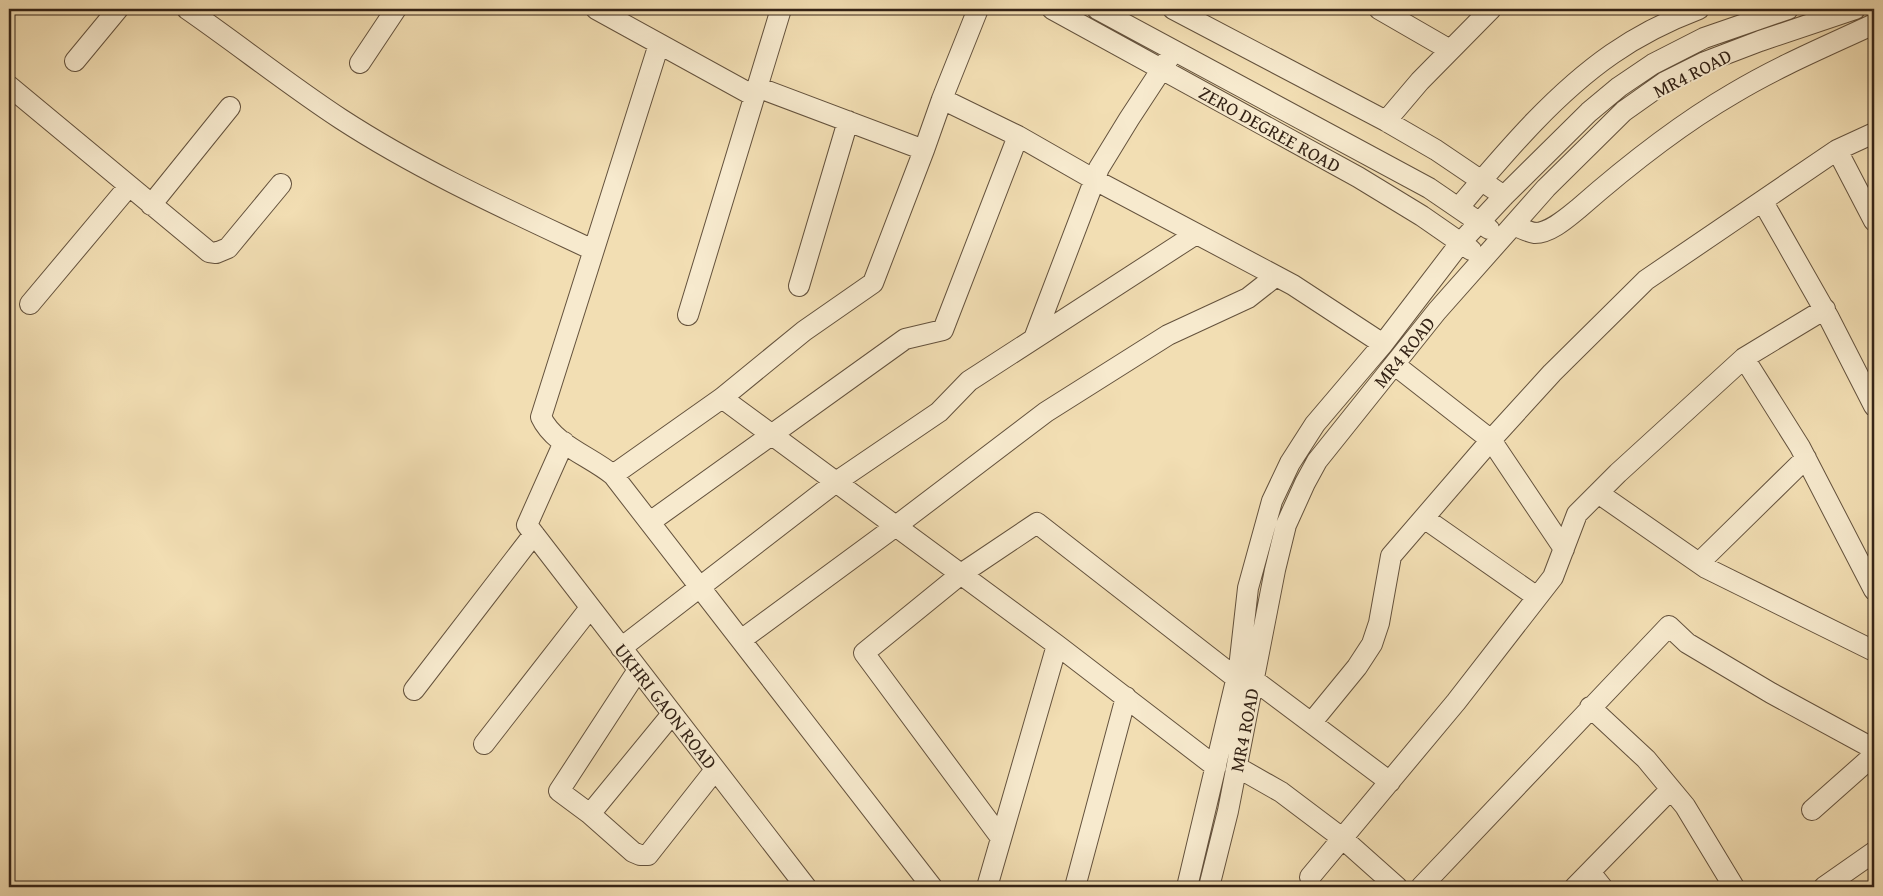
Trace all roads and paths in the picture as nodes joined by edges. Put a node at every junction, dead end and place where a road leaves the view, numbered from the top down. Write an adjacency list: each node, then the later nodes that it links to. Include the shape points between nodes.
1 (118, 9): 19 (street)
2 (188, 9): 45 (street, via 341,119 407,159)
3 (396, 9): 20 (street)
4 (596, 9): 16 (street)
5 (781, 9): 23 (street)
6 (978, 9): 24 (street)
7 (1052, 9): 21 (street, ZERO DEGREE ROAD)
8 (1097, 9): 18 (street, ZERO DEGREE ROAD)
9 (1173, 9): 27 (street)
10 (1379, 9): 17 (street)
11 (1491, 9): 17 (street)
12 (1699, 9): 33 (street, via 1612,54 1570,88)
13 (1788, 9): 36 (street, MR4 ROAD, via 1704,38 1653,64 1589,112)
14 (1855, 9): 42 (street, MR4 ROAD, via 1705,62 1665,82 1624,112 1546,188)
15 (1874, 24): 42 (street, via 1787,64 1734,93 1663,138 1554,226 1536,233)
16 (659, 44): 23 (street); 45 (street)
17 (1450, 50): 27 (street)
18 (1174, 51): 21 (street); 39 (street, ZERO DEGREE ROAD)
19 (75, 61)
20 (360, 63)
21 (1161, 69): 32 (street, via 1099,168); 44 (street, ZERO DEGREE ROAD, via 1358,177)
22 (9, 86): 35 (street)
23 (756, 92): 26 (street); 51 (street)
24 (942, 99): 29 (street); 30 (street)
25 (230, 107): 38 (street)
26 (848, 121): 30 (street); 48 (street)
27 (1386, 121): 33 (street, via 1436,150)
28 (1874, 133): 31 (street)
29 (1018, 136): 32 (street); 58 (street, via 943,330 905,339)
30 (924, 150): 56 (street, via 874,283 804,331)
31 (1837, 150): 37 (street); 41 (street)
32 (1095, 180): 43 (street); 52 (street)
33 (1481, 182): 36 (street); 39 (street)
34 (281, 184): 38 (street, via 228,248 216,253 200,246)
35 (128, 186): 38 (street); 49 (street)
36 (1504, 196): 40 (street, MR4 ROAD)
37 (1763, 202): 50 (street); 59 (street, via 1646,280)
38 (151, 205)
39 (1459, 207): 40 (street, ZERO DEGREE ROAD)
40 (1480, 221): 42 (street, ZERO DEGREE ROAD); 44 (street, MR4 ROAD)
41 (1874, 221)
42 (1508, 232): 46 (street, MR4 ROAD)
43 (1196, 234): 47 (street); 52 (street)
44 (1461, 242): 46 (street, ZERO DEGREE ROAD); 53 (street, MR4 ROAD)
45 (593, 250): 60 (street, via 541,417 546,428)
46 (1482, 259): 55 (street, MR4 ROAD)
47 (1276, 276): 53 (street); 67 (street, via 1248,298 1168,335 1046,412)
48 (799, 286)
49 (30, 304)
50 (1824, 309): 54 (street); 57 (street)
51 (688, 315)
52 (1035, 336): 63 (street, via 968,381 939,412)
53 (1383, 344): 81 (street, MR4 ROAD, via 1316,424 1290,463 1272,501 1248,588)
54 (1744, 358): 61 (street); 64 (street)
55 (1396, 365): 59 (street); 81 (street, MR4 ROAD, via 1317,461 1305,484 1286,525)
56 (722, 398): 58 (street); 62 (street)
57 (1874, 406)
58 (773, 435): 63 (street); 66 (street)
59 (1491, 440): 65 (street); 69 (street)
60 (564, 442): 62 (street); 68 (street)
61 (1806, 458): 70 (street); 73 (street)
62 (613, 475): 66 (street)
63 (836, 482): 67 (street); 72 (street)
64 (1598, 493): 69 (street, via 1577,514); 70 (street)
65 (1424, 518): 74 (street); 86 (street, via 1391,556 1372,644)
66 (650, 522): 72 (street)
67 (896, 526): 71 (street); 76 (street)
68 (530, 530): 75 (street, UKHRI GAON ROAD); 82 (street)
69 (1564, 549): 74 (street, via 1553,577)
70 (1699, 563): 79 (street)
71 (961, 574): 77 (street); 81 (street, via 1037,523); 97 (street, via 864,653)
72 (700, 588): 76 (street); 78 (street)
73 (1874, 590)
74 (1537, 597): 93 (street)
75 (590, 608): 78 (street, UKHRI GAON ROAD); 87 (street)
76 (741, 640): 103 (street)
77 (1057, 645): 83 (street); 97 (street)
78 (621, 648): 80 (street, UKHRI GAON ROAD)
79 (1874, 651)
80 (638, 670): 85 (street, UKHRI GAON ROAD); 96 (street, via 559,791)
81 (1245, 679): 86 (street); 90 (street, MR4 ROAD); 91 (street, MR4 ROAD)
82 (414, 690)
83 (1126, 697): 91 (street); 105 (street)
84 (1590, 707): 88 (street, via 1669,626 1687,643); 94 (street, via 1646,759); 109 (street)
85 (672, 714): 92 (street, UKHRI GAON ROAD); 96 (street)
86 (1312, 722): 93 (street)
87 (484, 744)
88 (1874, 749)
89 (1874, 755): 95 (street)
90 (1237, 766): 98 (street, via 1281,792); 107 (street, MR4 ROAD)
91 (1216, 767): 106 (street, MR4 ROAD)
92 (715, 770): 96 (street, via 648,855 640,856 633,852); 102 (street, UKHRI GAON ROAD)
93 (1390, 782): 98 (street)
94 (1671, 789): 100 (street); 112 (street, via 1685,806)
95 (1812, 810)
96 (590, 814)
97 (1001, 838): 104 (street)
98 (1342, 838): 101 (street); 108 (street)
99 (1874, 852): 113 (street)
100 (1590, 872): 110 (street); 111 (street)
101 (1310, 877)
102 (806, 887)
103 (932, 887)
104 (986, 887)
105 (1075, 887)
106 (1187, 887)
107 (1208, 887)
108 (1397, 887)
109 (1420, 887)
110 (1575, 887)
111 (1602, 887)
112 (1734, 887)
113 (1824, 887)

